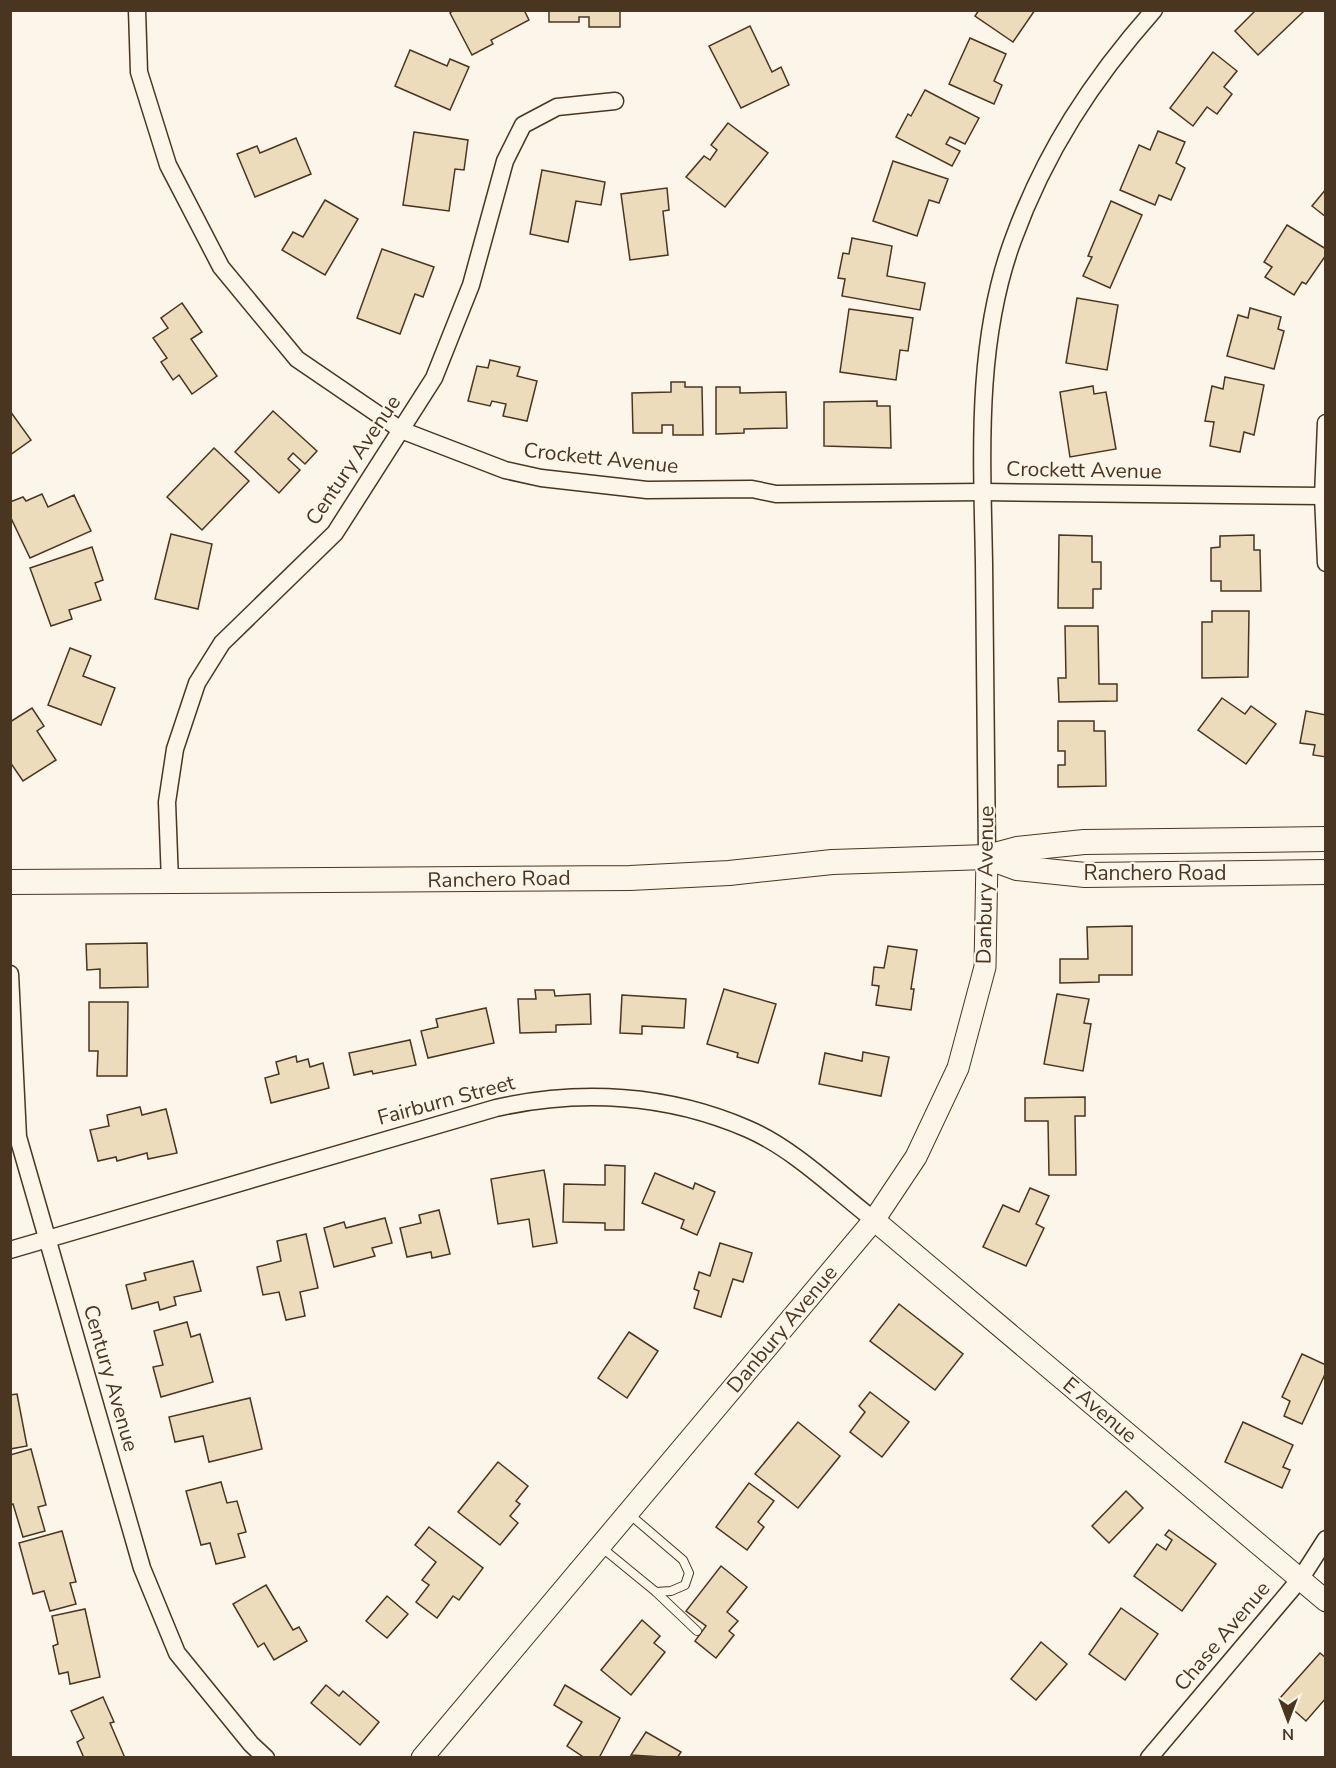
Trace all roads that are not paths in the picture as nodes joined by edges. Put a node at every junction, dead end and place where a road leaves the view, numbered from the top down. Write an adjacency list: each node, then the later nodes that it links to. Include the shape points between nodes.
1 (137, 10): 5 (street, Crockett Avenue, via 139,72 168,165 221,267 297,359)
2 (1154, 10): 6 (street, Danbury Avenue, via 1110,59 1078,107 1043,168 1012,242 991,322 983,410)
3 (615, 101): 5 (street, Century Avenue, via 557,107 523,125 505,161 471,285 434,378)
4 (1326, 423): 7 (street)
5 (400, 430): 6 (street, Crockett Avenue, via 505,470 647,490 752,489 776,494); 13 (street, Century Avenue, via 335,533 222,643 197,683 175,749 167,802)
6 (983, 492): 7 (street, Crockett Avenue); 10 (street, Danbury Avenue)
7 (1323, 496): 8 (street)
8 (1326, 563)
9 (1326, 839): 10 (main road, Ranchero Road, via 1084,842 1017,849)
10 (987, 857): 11 (main road, Ranchero Road, via 1017,868 1085,875); 13 (main road, Ranchero Road, via 832,862 630,878); 15 (street, Danbury Avenue, via 985,967 958,1068 916,1156)
11 (1326, 872)
12 (10, 882): 13 (main road, Ranchero Road)
13 (170, 882)
14 (10, 974): 16 (street, Century Avenue, via 18,1137)
15 (874, 1220): 16 (street, Fairburn Street, via 793,1156 749,1129 660,1102 575,1096 496,1108); 18 (street, Danbury Avenue); 21 (street, E Avenue)
16 (48, 1238): 17 (street, Fairburn Street); 25 (street, Century Avenue, via 142,1568 177,1653)
17 (10, 1250)
18 (628, 1513): 20 (street, Danbury Avenue); 22 (lane, via 683,1560 689,1573 685,1585)
19 (1326, 1539): 21 (street, Chase Avenue)
20 (600, 1546): 22 (lane); 26 (street, Danbury Avenue)
21 (1300, 1578): 23 (street, E Avenue); 27 (street, Chase Avenue)
22 (656, 1592): 24 (lane)
23 (1326, 1600)
24 (697, 1631)
25 (266, 1758)
26 (422, 1758)
27 (1149, 1758)

